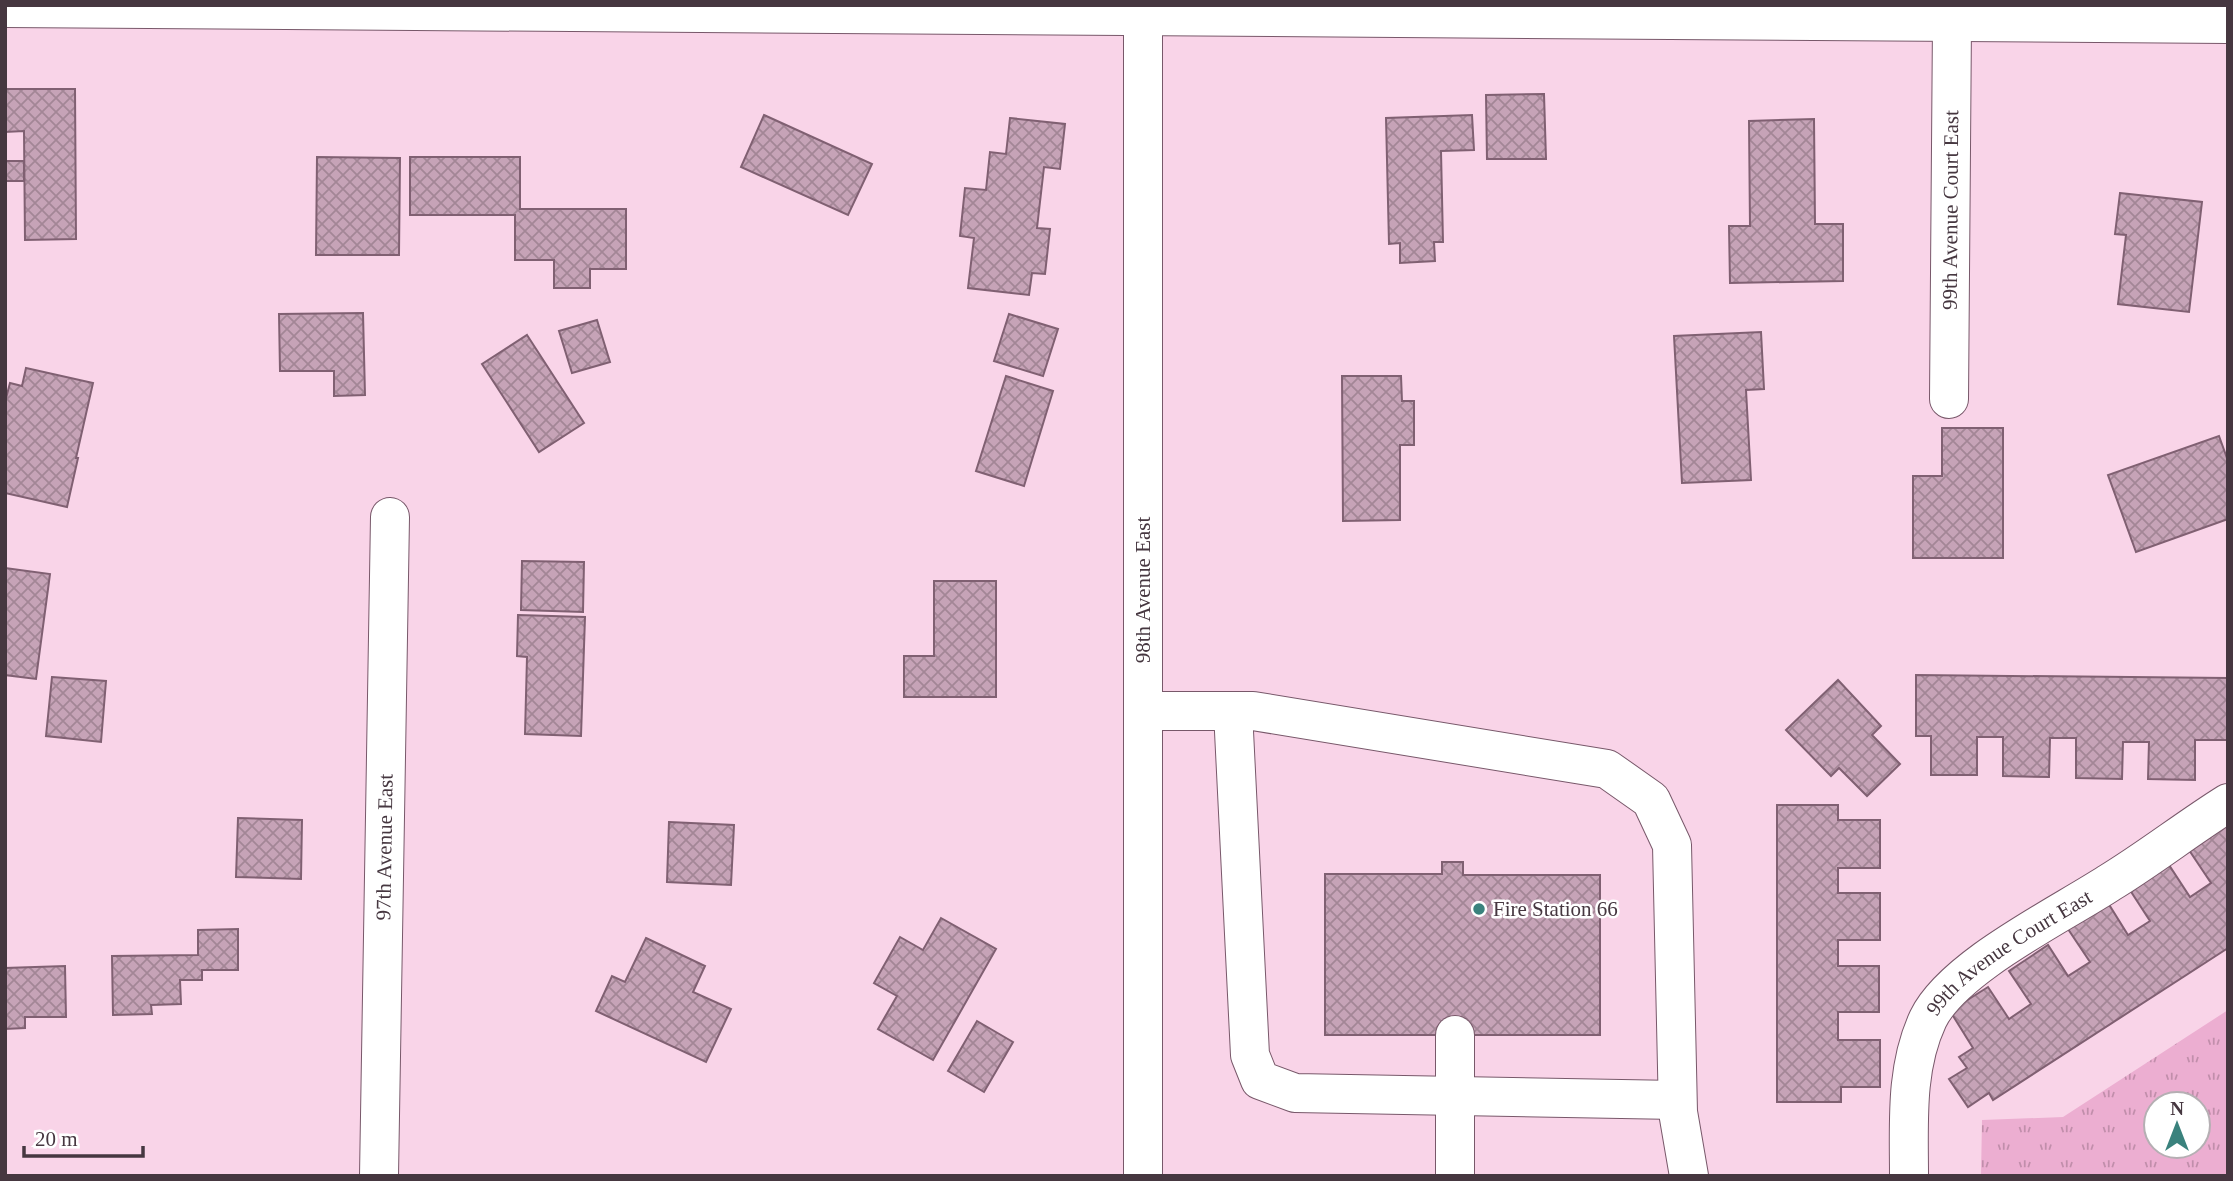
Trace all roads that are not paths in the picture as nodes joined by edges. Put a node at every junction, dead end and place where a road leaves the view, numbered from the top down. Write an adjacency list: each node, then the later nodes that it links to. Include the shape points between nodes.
1 (5, 8): 2 (street)
2 (1143, 10): 3 (street); 7 (street, 98th Avenue East)
3 (1952, 22): 4 (street); 5 (street, 99th Avenue Court East)
4 (2228, 24)
5 (1949, 399)
6 (390, 517): 13 (street, 97th Avenue East)
7 (1143, 711): 8 (street); 14 (street, 98th Avenue East)
8 (1233, 711): 11 (street, via 1250,1055 1260,1080 1296,1093); 12 (street, via 1607,769 1651,800 1672,845)
9 (2228, 803): 17 (street, 99th Avenue Court East, via 1927,1002 1929,1017 1914,1062 1909,1098)
10 (1455, 1035): 11 (street)
11 (1455, 1097): 12 (street); 15 (street)
12 (1677, 1100): 16 (street)
13 (379, 1176)
14 (1143, 1176)
15 (1455, 1176)
16 (1689, 1176)
17 (1909, 1176)

